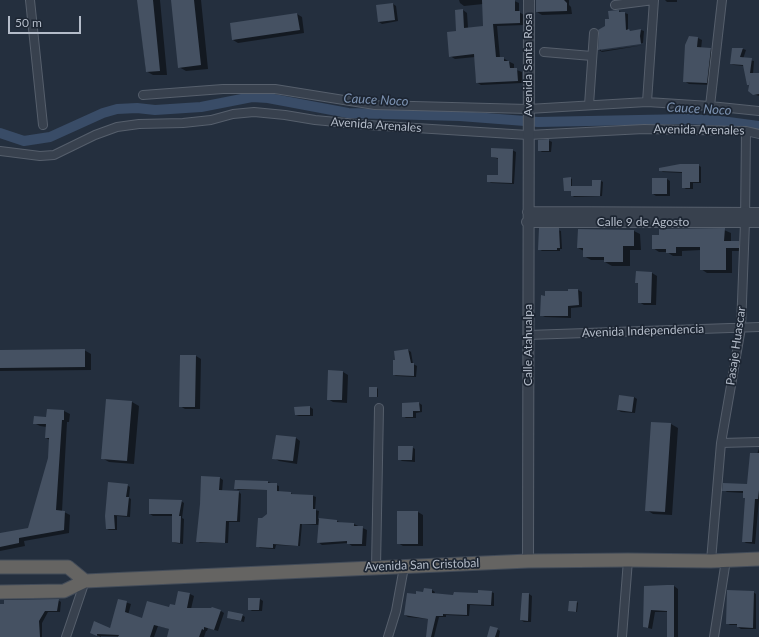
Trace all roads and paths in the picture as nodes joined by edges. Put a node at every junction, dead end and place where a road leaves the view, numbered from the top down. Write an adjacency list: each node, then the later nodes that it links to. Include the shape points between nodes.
1 (30, 0): 15 (street)
2 (529, 0): 14 (street, Avenida Santa Rosa)
3 (654, 0): 5 (street); 10 (street)
4 (722, 0): 12 (street)
5 (615, 5)
6 (594, 33): 8 (street)
7 (544, 52): 8 (street)
8 (592, 56): 11 (street)
9 (144, 96): 14 (street, Avenida Arenales, via 223,89 275,88 375,105)
10 (647, 102): 11 (street, Avenida Arenales); 12 (street, Avenida Arenales)
11 (589, 105): 14 (street, Avenida Arenales)
12 (710, 106): 13 (street, Avenida Arenales)
13 (759, 110)
14 (528, 111): 17 (street, Avenida Santa Rosa)
15 (43, 126)
16 (746, 131): 17 (street, Avenida Arenales, via 644,129); 18 (street, Avenida Arenales); 22 (street, Pasaje Huascar)
17 (528, 132): 19 (street, Avenida Arenales, via 368,125 254,112 211,120 117,127 54,155 40,156); 21 (street, Calle Atahualpa)
18 (759, 134)
19 (0, 151)
20 (759, 213): 22 (street, Calle 9 de Agosto)
21 (528, 217): 22 (street, Calle 9 de Agosto); 26 (street, Calle Atahualpa)
22 (746, 217): 23 (street, Calle 9 de Agosto); 24 (street, Pasaje Huascar)
23 (759, 222)
24 (741, 328): 25 (street, Avenida Independencia); 26 (street, Avenida Independencia); 29 (street, Pasaje Huascar)
25 (759, 328)
26 (528, 335): 33 (street, Calle Atahualpa)
27 (379, 408): 36 (street)
28 (759, 442): 29 (street)
29 (721, 443): 34 (street, Pasaje Huascar)
30 (759, 559): 32 (highway, Avenida San Cristobal)
31 (628, 560): 33 (highway, Avenida San Cristobal); 34 (highway, Avenida San Cristobal); 42 (street)
32 (726, 560): 34 (highway, Avenida San Cristobal); 43 (street)
33 (528, 561): 37 (highway, Avenida San Cristobal)
34 (711, 561)
35 (0, 567): 38 (highway, via 68,567)
36 (376, 567): 37 (highway, Avenida San Cristobal); 38 (highway, Avenida San Cristobal)
37 (404, 567): 41 (street, via 396,611)
38 (84, 581): 39 (highway, Avenida San Cristobal, via 64,591); 40 (street)
39 (0, 592)
40 (66, 637)
41 (388, 637)
42 (622, 637)
43 (714, 637)

